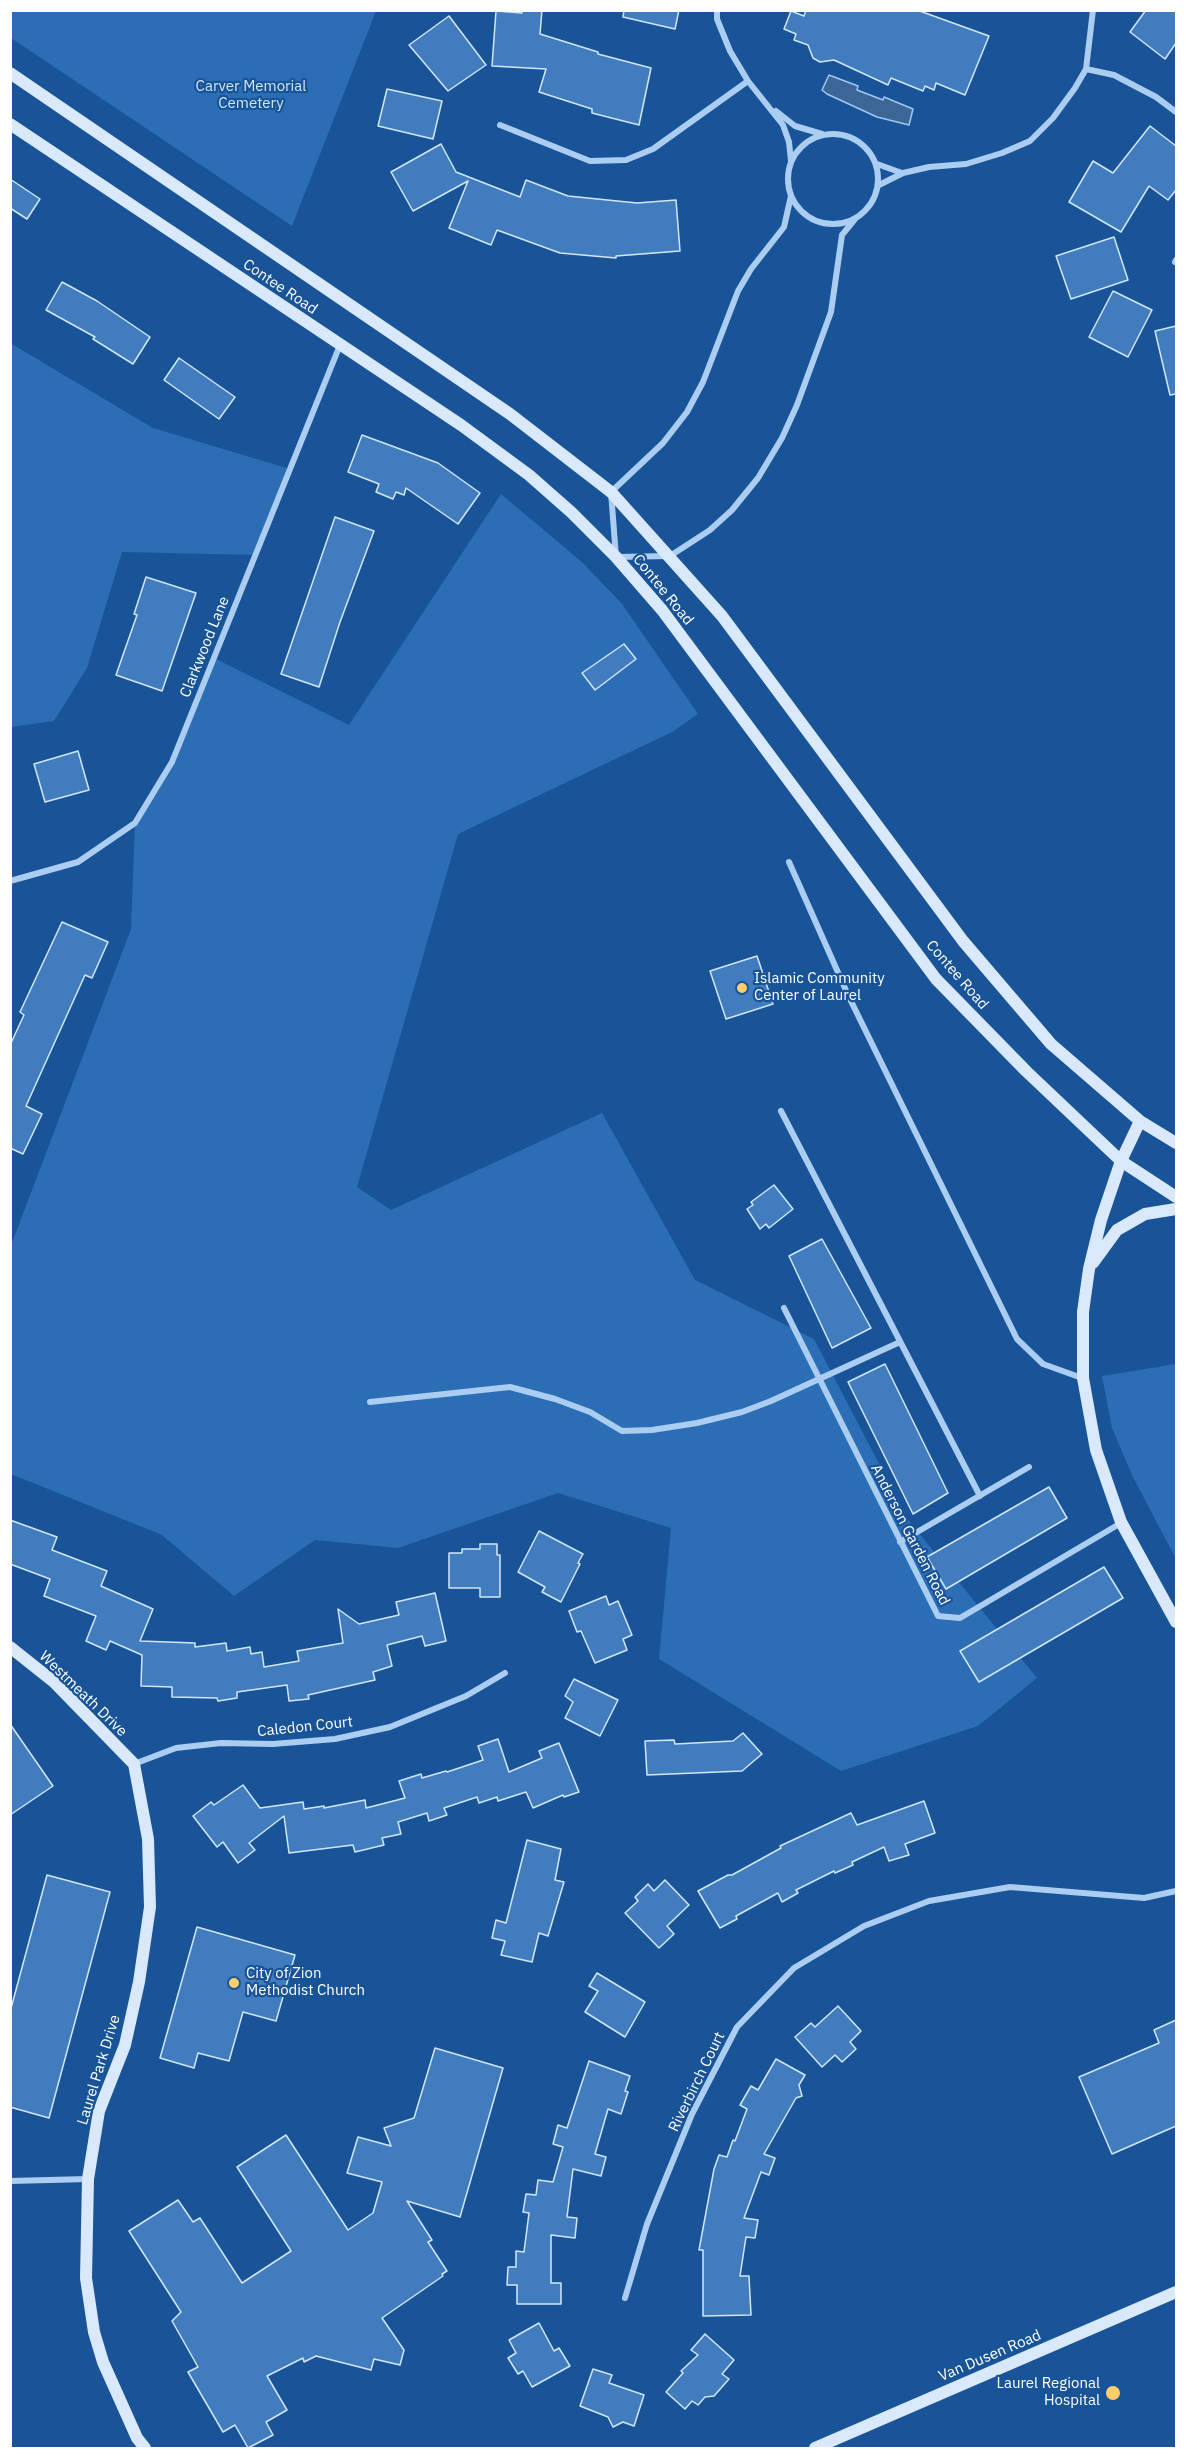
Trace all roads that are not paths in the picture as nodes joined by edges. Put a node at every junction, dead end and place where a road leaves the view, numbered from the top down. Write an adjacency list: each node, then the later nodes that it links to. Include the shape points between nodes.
1 (717, 10): 5 (street, via 730,51)
2 (1093, 10): 3 (street)
3 (1086, 69): 7 (street, via 1114,75); 13 (street, via 1053,118 1030,141 966,164)
4 (10, 73): 18 (street, Contee Road, via 510,414)
5 (748, 81): 6 (street); 9 (street, via 652,149 626,160 590,161)
6 (770, 106): 10 (street, via 795,126); 11 (street, via 783,125)
7 (1176, 112)
8 (10, 124): 17 (street, Contee Road)
9 (500, 125)
10 (822, 134): 11 (street, via 809,140); 12 (street, via 836,133 861,142)
11 (791, 162): 15 (street)
12 (877, 164): 13 (street); 14 (street)
13 (903, 173): 14 (street)
14 (879, 185): 16 (street, via 867,210)
15 (791, 196): 16 (street, via 799,209 825,224); 18 (street, via 784,227 738,291 703,382 687,412 663,443)
16 (855, 219): 19 (street, via 842,235 831,312 782,438 758,478 732,510)
17 (340, 345): 20 (street, Contee Road, via 529,475); 22 (street, Clarkwood Lane, via 172,762 135,823 78,862)
18 (611, 492): 19 (street, Contee Road); 20 (street)
19 (670, 556): 20 (street); 24 (street, Contee Road, via 722,616 963,941 1051,1044)
20 (616, 557): 26 (street, Contee Road, via 662,610 936,979)
21 (789, 862): 33 (street, via 848,995 1017,1339 1043,1364)
22 (10, 881)
23 (781, 1111): 31 (street)
24 (1140, 1121): 25 (street, Contee Road); 26 (street)
25 (1176, 1143)
26 (1121, 1161): 27 (street, Contee Road); 29 (street)
27 (1176, 1197)
28 (1176, 1209): 29 (street, via 1145,1214 1117,1230)
29 (1089, 1269): 33 (street, via 1083,1312)
30 (784, 1308): 32 (street, Anderson Garden Road)
31 (900, 1342): 32 (street); 36 (street)
32 (819, 1378): 34 (street, via 742,1412 652,1430 622,1431 555,1398 510,1387); 38 (street, Anderson Garden Road)
33 (1083, 1378): 37 (street, via 1096,1450)
34 (370, 1402)
35 (1029, 1467): 36 (street)
36 (980, 1496): 38 (street)
37 (1121, 1522): 38 (street, Anderson Garden Road, via 960,1618 938,1616); 39 (street)
38 (900, 1542)
39 (1176, 1622)
40 (10, 1647): 42 (street, Westmeath Drive, via 54,1682)
41 (505, 1673): 42 (street, Caledon Court, via 466,1696 390,1727 335,1739 176,1748)
42 (134, 1764): 44 (street, Laurel Park Drive, via 150,1850 150,1907 125,2045 99,2111)
43 (1176, 1891): 47 (street, Riverbirch Court, via 1144,1898 1010,1887 928,1901 864,1926 794,1968 737,2027 698,2104 647,2224)
44 (88, 2179): 45 (street); 48 (street, Laurel Park Drive, via 86,2278 94,2332 103,2362)
45 (10, 2181)
46 (1176, 2292): 49 (street, Van Dusen Road)
47 (625, 2298)
48 (145, 2448)
49 (815, 2448)

